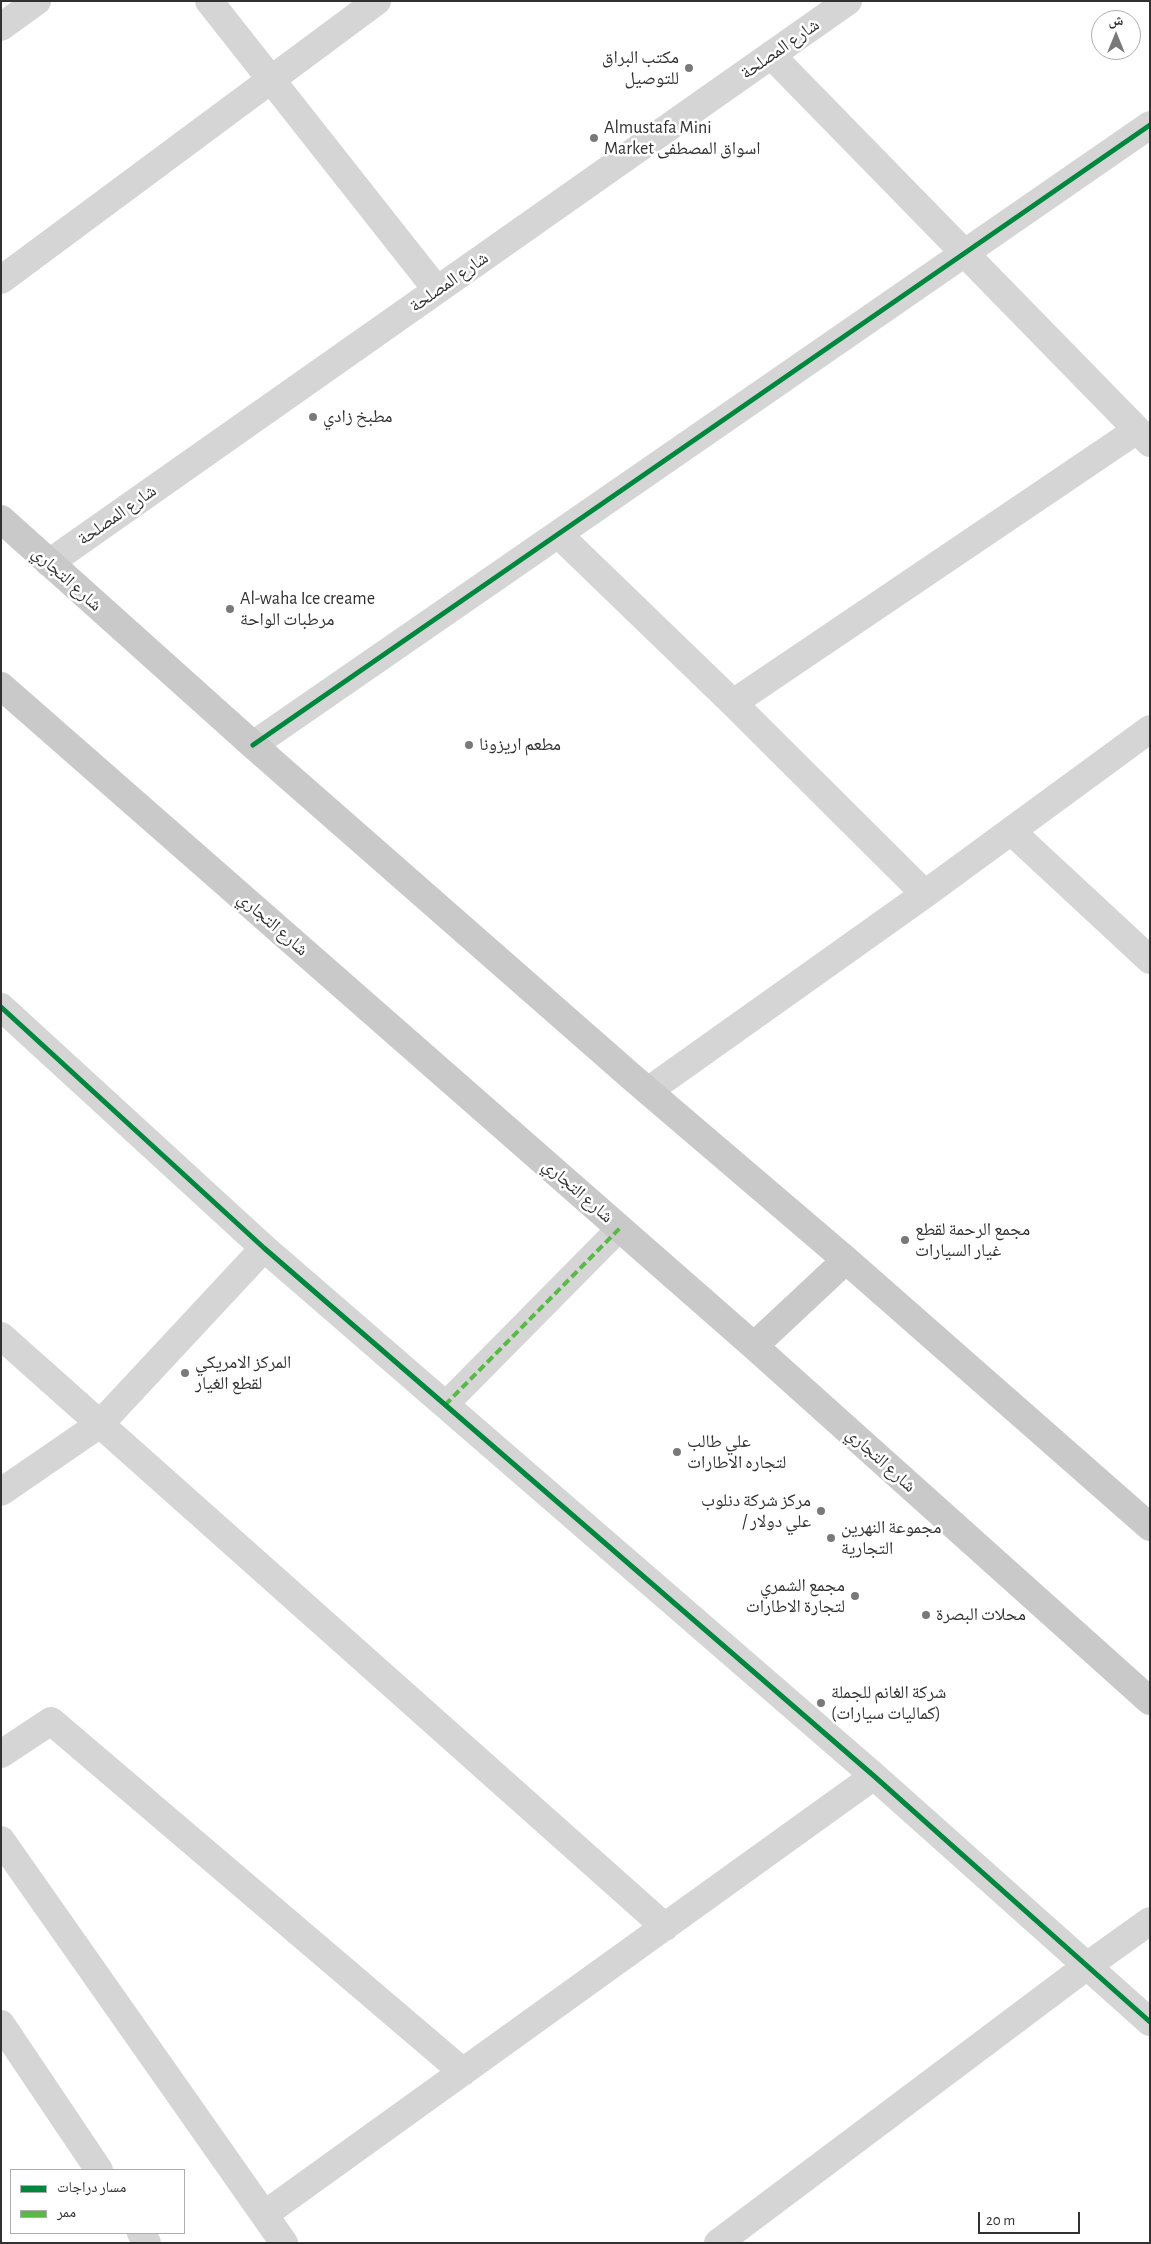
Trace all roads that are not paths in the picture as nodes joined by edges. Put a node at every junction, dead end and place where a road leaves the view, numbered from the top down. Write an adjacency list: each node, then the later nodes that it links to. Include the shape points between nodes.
1 (36, 1): 5 (street)
2 (209, 1): 7 (street)
3 (377, 1): 7 (street)
4 (838, 4): 6 (street, شارع المصلحة)
5 (1, 27)
6 (771, 55): 9 (street); 11 (street, شارع المصلحة)
7 (270, 80): 10 (street); 11 (street)
8 (1150, 125): 9 (street)
9 (964, 253): 12 (street); 14 (street)
10 (1, 280)
11 (437, 290): 15 (street, شارع المصلحة)
12 (1143, 436): 17 (street)
13 (1, 519): 15 (main road, شارع التجاري)
14 (559, 535): 17 (street); 19 (street)
15 (49, 563): 19 (main road, شارع التجاري)
16 (1, 686): 25 (main road, شارع التجاري)
17 (733, 703): 21 (street)
18 (1150, 729): 20 (street)
19 (253, 745): 24 (main road, شارع التجاري)
20 (1011, 831): 21 (street); 22 (street)
21 (925, 894): 24 (street)
22 (1150, 960)
23 (1, 1007): 26 (street)
24 (648, 1091): 27 (main road, شارع التجاري)
25 (620, 1228): 29 (main road, شارع التجاري); 30 (street)
26 (264, 1248): 30 (street); 31 (street)
27 (846, 1260): 29 (main road); 33 (main road, شارع التجاري)
28 (1, 1336): 31 (street)
29 (754, 1346): 34 (main road, شارع التجاري)
30 (445, 1405): 36 (street)
31 (100, 1424): 32 (street); 39 (street)
32 (1, 1492)
33 (1150, 1527)
34 (1150, 1701)
35 (1, 1754): 43 (street, via 51,1722)
36 (874, 1776): 39 (street); 40 (street)
37 (1, 1840): 45 (street)
38 (1150, 1921): 40 (street)
39 (665, 1927): 43 (street)
40 (1087, 1966): 41 (street); 47 (street)
41 (1150, 2022)
42 (1, 2024): 44 (street)
43 (463, 2072): 45 (street)
44 (98, 2169)
45 (265, 2214): 46 (street)
46 (284, 2243)
47 (718, 2243)

